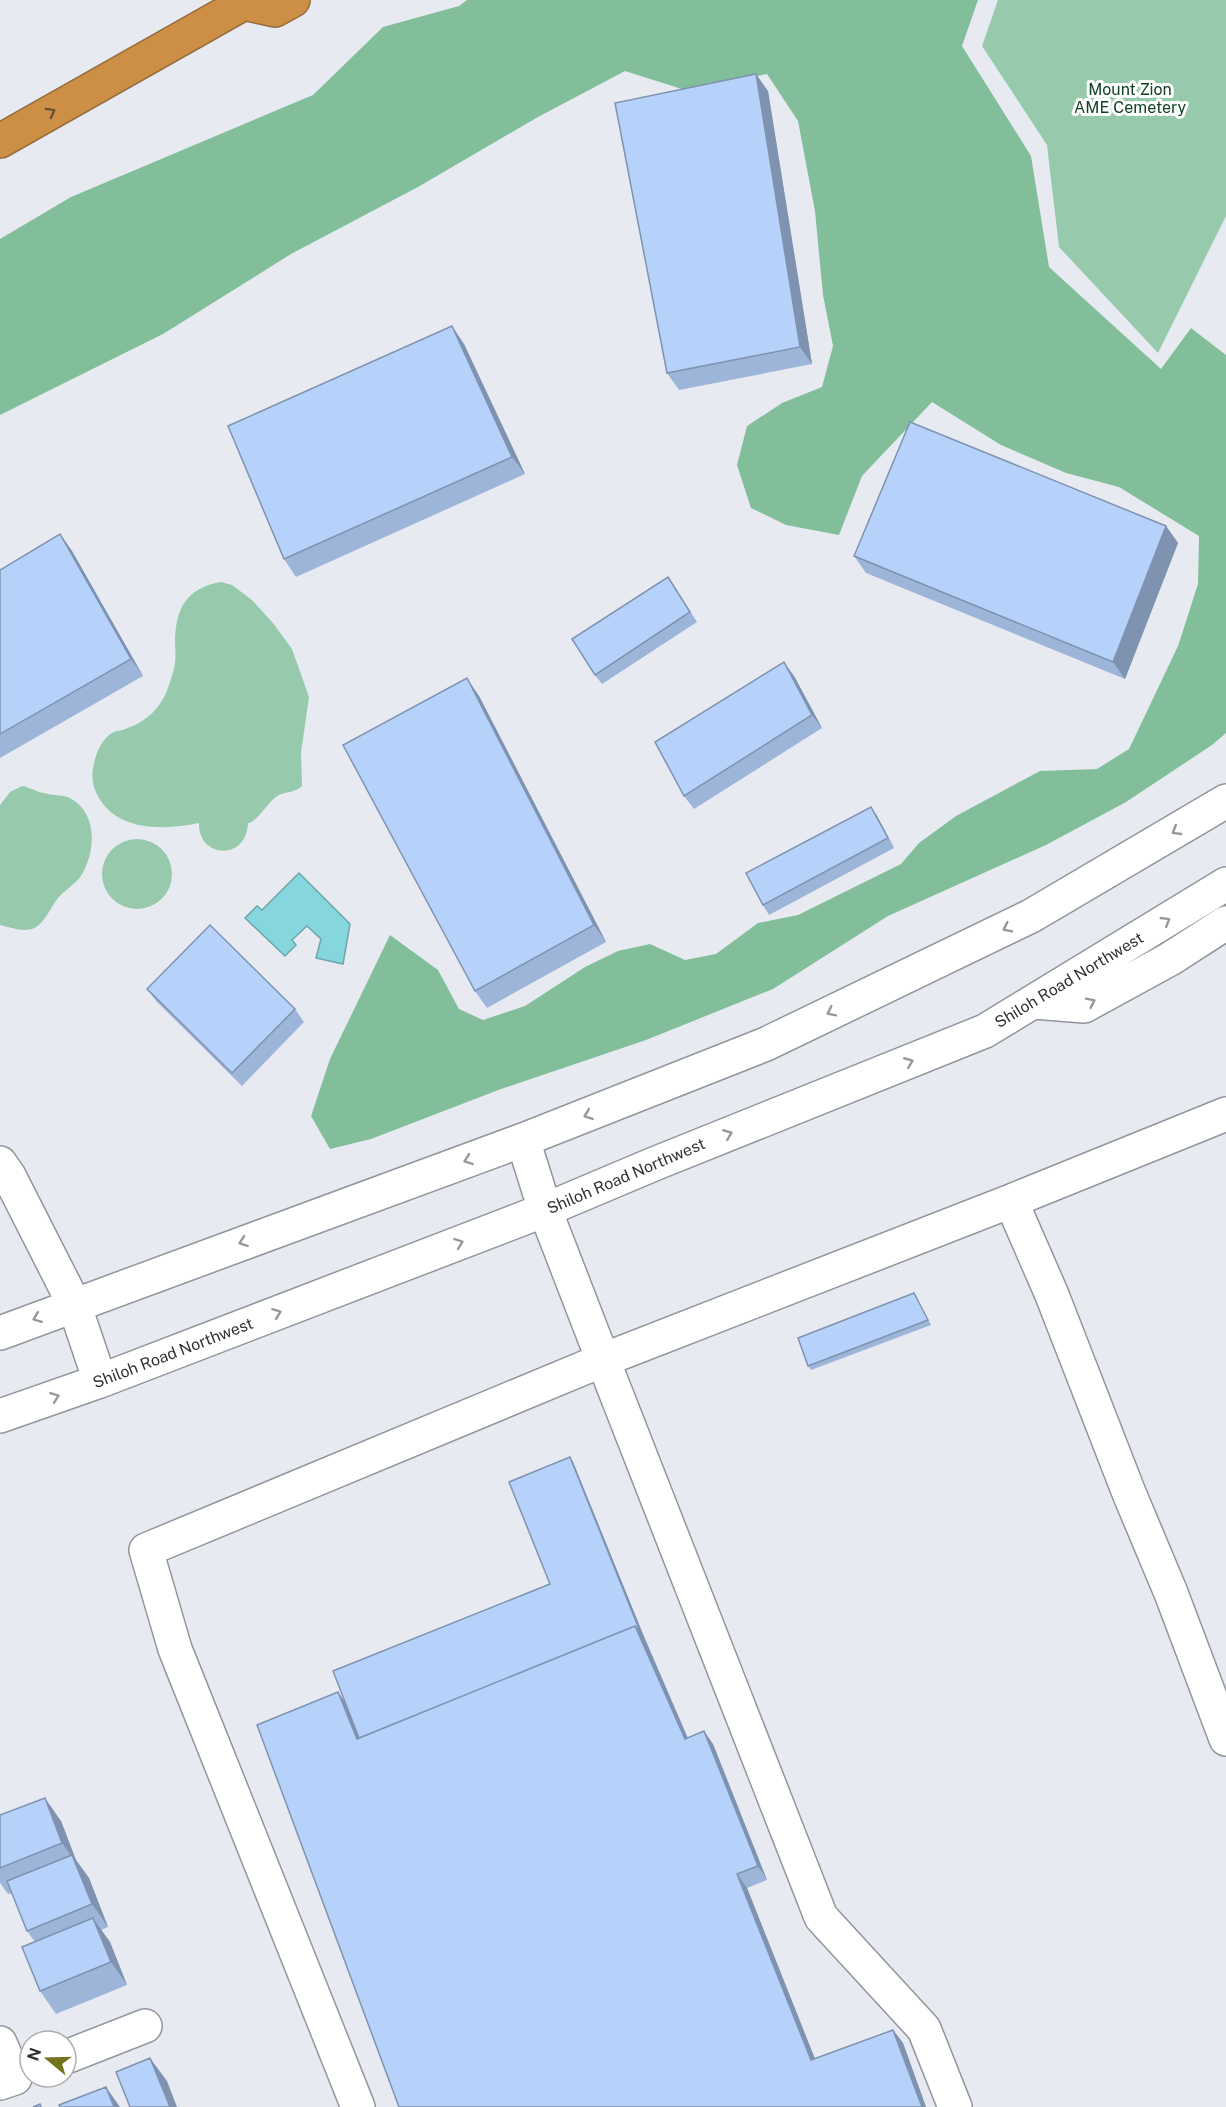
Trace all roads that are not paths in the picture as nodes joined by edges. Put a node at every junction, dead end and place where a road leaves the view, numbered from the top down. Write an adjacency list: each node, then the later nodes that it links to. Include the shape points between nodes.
1 (293, 0): 2 (highway, via 275,10)
2 (244, 2): 3 (highway, one-way to 2)
3 (0, 141)
4 (1226, 801): 9 (street, one-way to 9, via 1031,916 883,988 766,1044)
5 (1226, 884): 7 (street, Shiloh Road Northwest, one-way to 5)
6 (1226, 922): 7 (street, one-way to 6, via 1084,1006 1170,959)
7 (1034, 1002): 12 (street, Shiloh Road Northwest, one-way to 7, via 985,1031)
8 (1226, 1114): 11 (street)
9 (523, 1140): 12 (street); 13 (street, one-way to 13)
10 (0, 1163): 13 (street)
11 (1011, 1201): 15 (street); 18 (street, via 1052,1295)
12 (545, 1210): 15 (street); 16 (street, Shiloh Road Northwest, one-way to 12)
13 (74, 1304): 14 (street, one-way to 14); 16 (street)
14 (0, 1333)
15 (603, 1359): 23 (street, via 146,1550 175,1649); 24 (street, via 821,1917 924,2029)
16 (100, 1381): 17 (street, Shiloh Road Northwest, one-way to 16)
17 (0, 1416)
18 (1226, 1738)
19 (145, 2026): 21 (street)
20 (0, 2043): 22 (street)
21 (78, 2052)
22 (15, 2077)
23 (358, 2107)
24 (955, 2107)

